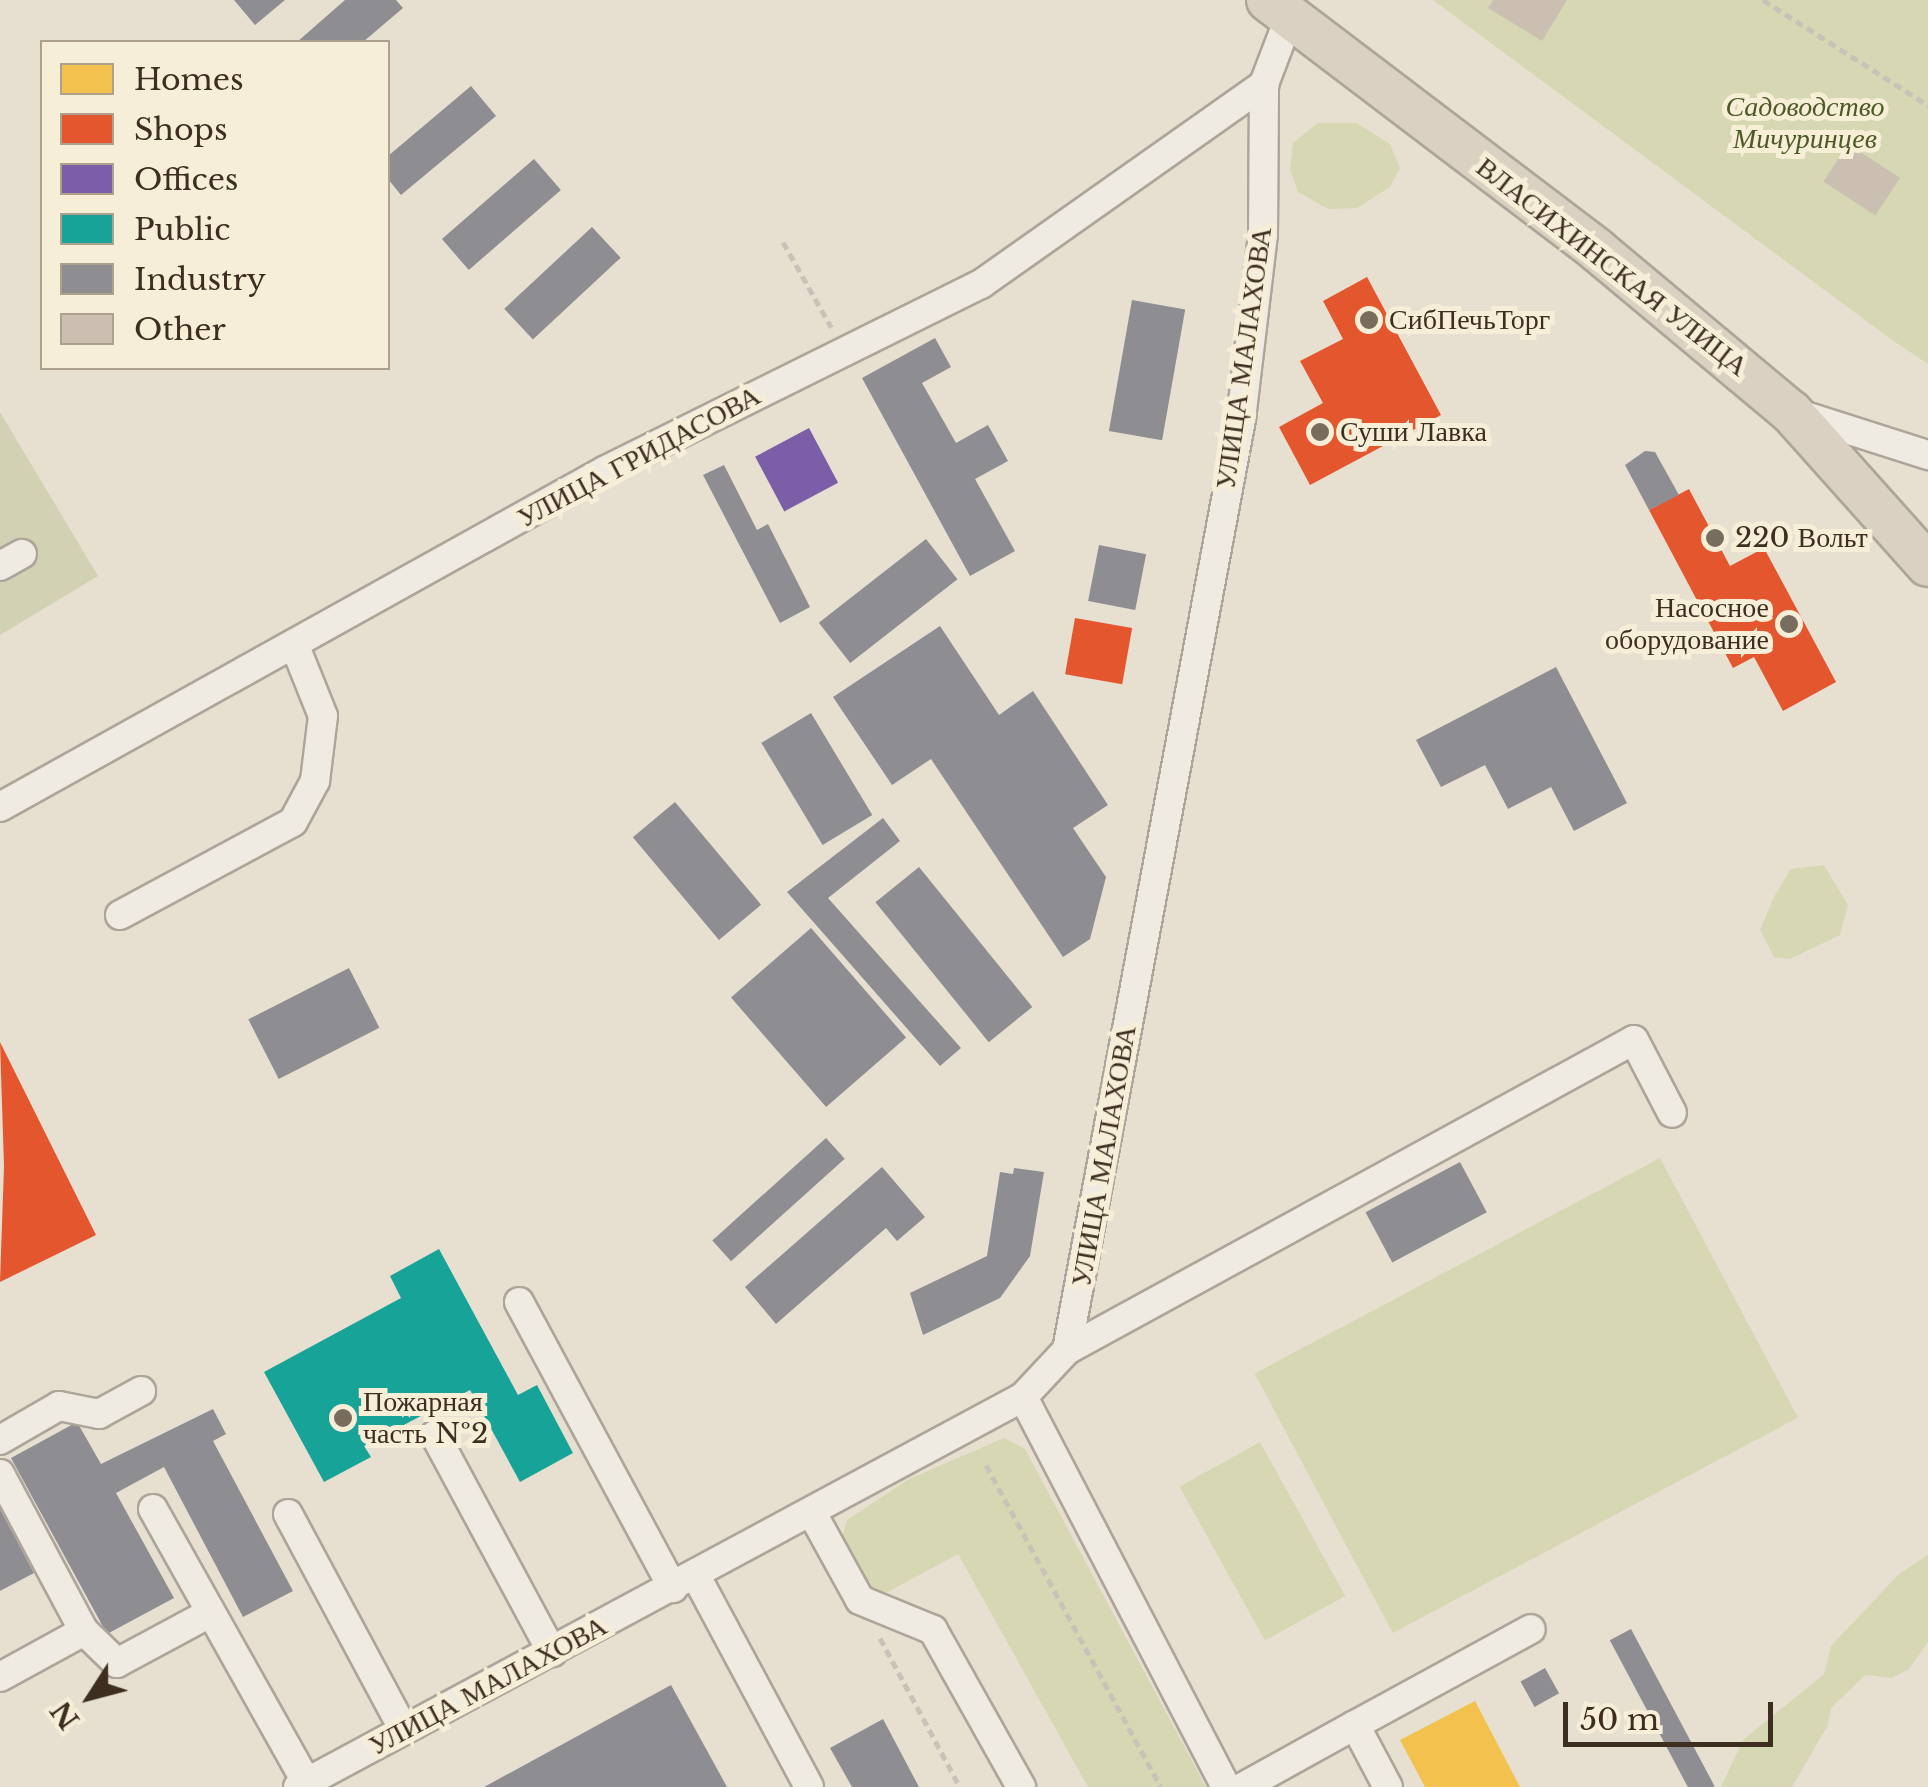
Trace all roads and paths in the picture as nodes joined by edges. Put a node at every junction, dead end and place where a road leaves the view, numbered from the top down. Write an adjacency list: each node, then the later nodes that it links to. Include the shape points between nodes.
1 (1763, 0): 4 (path)
2 (1279, 8): 3 (street); 7 (highway, ВЛАСИХИНСКАЯ УЛИЦА, via 1597,250)
3 (1264, 84): 6 (street, УЛИЦА ГРИДАСОВА, via 981,284); 15 (street, УЛИЦА МАЛАХОВА, via 1263,236 1241,419)
4 (1928, 105)
5 (783, 242): 6 (path)
6 (844, 351): 10 (street, УЛИЦА ГРИДАСОВА, via 606,470)
7 (1791, 412): 8 (street); 9 (highway, ВЛАСИХИНСКАЯ УЛИЦА)
8 (1928, 455)
9 (1928, 565)
10 (294, 644): 11 (street, УЛИЦА ГРИДАСОВА); 12 (street, via 323,716 315,781 293,822)
11 (0, 807)
12 (120, 916)
13 (1672, 1113): 15 (street, via 1634,1040)
14 (520, 1302): 25 (street)
15 (1067, 1350): 17 (street, УЛИЦА МАЛАХОВА)
16 (140, 1391): 19 (street, via 99,1414 59,1406)
17 (1023, 1397): 23 (street, УЛИЦА МАЛАХОВА); 39 (street)
18 (436, 1435): 30 (street)
19 (0, 1440)
20 (986, 1465): 38 (path)
21 (0, 1474): 29 (street)
22 (153, 1509): 27 (street)
23 (812, 1513): 25 (street, УЛИЦА МАЛАХОВА); 26 (street)
24 (288, 1514): 33 (street)
25 (685, 1582): 30 (street, УЛИЦА МАЛАХОВА); 35 (street)
26 (860, 1600): 36 (path); 37 (street, via 933,1630)
27 (210, 1613): 29 (street, via 117,1663); 34 (street)
28 (1530, 1629): 32 (street)
29 (84, 1631): 31 (street)
30 (552, 1652): 33 (street, УЛИЦА МАЛАХОВА)
31 (0, 1677)
32 (1355, 1726): 40 (street); 41 (street)
33 (404, 1730): 34 (street, УЛИЦА МАЛАХОВА)
34 (302, 1785)
35 (808, 1787)
36 (960, 1787)
37 (1022, 1787)
38 (1162, 1787)
39 (1226, 1787)
40 (1243, 1787)
41 (1388, 1787)

